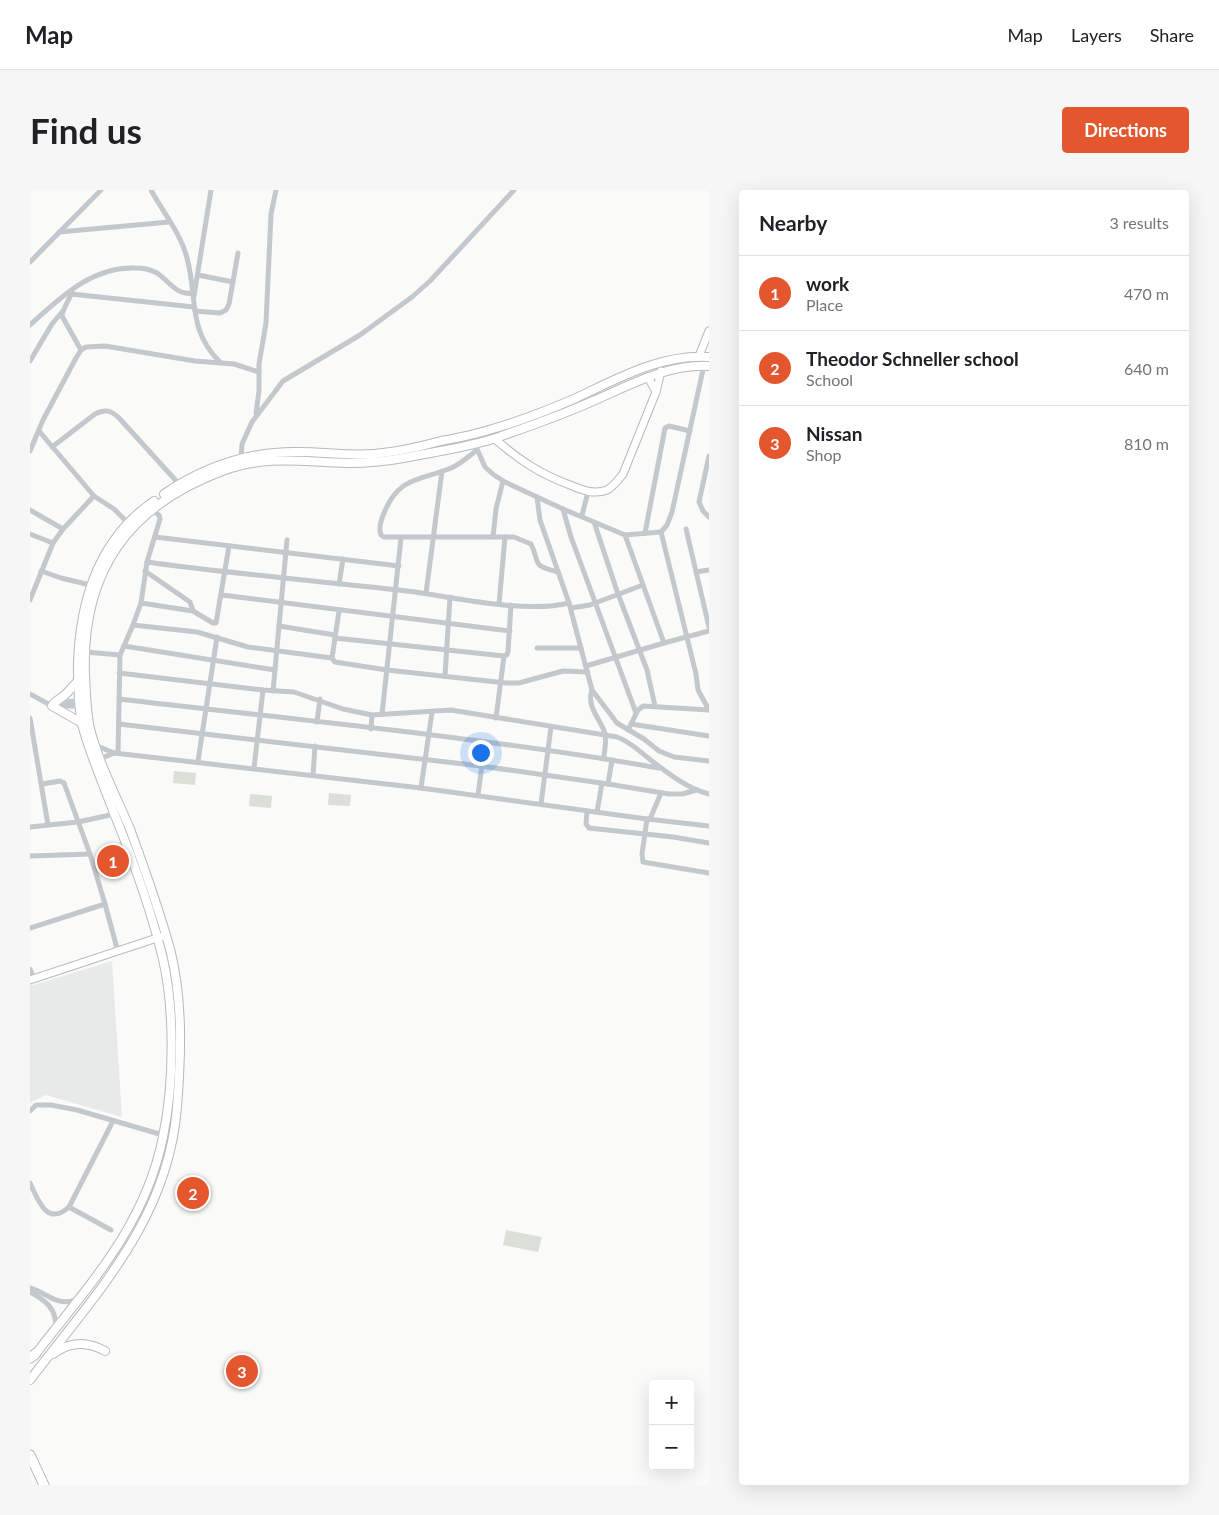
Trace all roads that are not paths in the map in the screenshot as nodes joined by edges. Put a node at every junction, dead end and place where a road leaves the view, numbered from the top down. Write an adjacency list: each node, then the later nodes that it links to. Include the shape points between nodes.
1 (101, 190): 7 (street)
2 (151, 190): 6 (street)
3 (210, 190): 10 (street)
4 (276, 190): 25 (street, via 271,214 266,323)
5 (514, 190): 30 (street, via 412,297 360,335 287,378)
6 (169, 222): 7 (street); 13 (street, via 187,258)
7 (59, 232): 9 (street)
8 (238, 253): 11 (street)
9 (30, 262)
10 (198, 275): 11 (street); 14 (street)
11 (233, 282): 14 (street, via 226,310 220,313)
12 (72, 292): 13 (street, via 103,272 132,268 150,270 178,291); 14 (street); 15 (street); 16 (street)
13 (192, 293): 14 (street)
14 (194, 306): 22 (street, via 204,344)
15 (62, 312): 18 (street, via 63,320); 21 (street)
16 (30, 325)
17 (709, 331): 19 (street)
18 (81, 350): 22 (street, via 105,346); 32 (street)
19 (699, 356): 20 (main road); 28 (main road, via 657,362)
20 (709, 356)
21 (30, 361)
22 (221, 363): 25 (street)
23 (706, 365): 24 (main road); 31 (street)
24 (662, 371): 26 (main road); 27 (street)
25 (259, 372): 30 (street)
26 (648, 377): 27 (street); 29 (main road)
27 (656, 392): 44 (street, via 623,474 606,490)
28 (570, 400): 29 (main road); 37 (main road, via 488,430 402,450)
29 (574, 409): 33 (main road)
30 (256, 416): 39 (street, via 243,440)
31 (690, 431): 56 (street, via 672,512); 57 (street, via 665,428)
32 (35, 435): 34 (street); 36 (street)
33 (495, 439): 35 (main road); 44 (street, via 540,472)
34 (52, 447): 43 (street, via 95,414 110,411); 45 (street)
35 (476, 447): 37 (main road, via 372,462 344,463); 41 (street, via 456,465); 42 (street, via 485,467)
36 (30, 451)
37 (305, 456): 39 (main road, via 271,453); 49 (main road, via 230,468 192,484)
38 (709, 456): 40 (street)
39 (241, 458): 43 (main road)
40 (708, 464): 51 (street, via 699,502)
41 (442, 470): 63 (street, via 401,487 388,503 380,534); 64 (street)
42 (503, 480): 46 (street); 62 (street)
43 (179, 484): 53 (main road)
44 (588, 492): 50 (street)
45 (94, 496): 53 (street); 54 (street)
46 (537, 497): 47 (street); 76 (street, via 540,520)
47 (563, 509): 50 (street); 90 (street)
48 (30, 510): 54 (street)
49 (151, 510): 61 (street, via 160,516); 114 (main road, via 131,528 100,578 88,619)
50 (582, 515): 52 (street)
51 (709, 517)
52 (594, 522): 59 (street); 84 (street)
53 (128, 523): 80 (main road, via 100,563)
54 (63, 529): 66 (street)
55 (686, 529): 77 (street)
56 (661, 532): 57 (street); 104 (street)
57 (645, 533): 59 (street)
58 (30, 534): 66 (street)
59 (625, 535): 81 (street)
60 (505, 536): 62 (street); 76 (street, via 531,544 537,563); 91 (street)
61 (155, 537): 67 (street); 70 (street)
62 (493, 537): 64 (street)
63 (401, 538): 64 (street); 71 (street)
64 (432, 538): 83 (street)
65 (287, 540): 68 (street)
66 (53, 543): 74 (street)
67 (229, 546): 68 (street); 75 (street)
68 (286, 553): 69 (street); 78 (street)
69 (343, 559): 71 (street); 79 (street)
70 (147, 562): 72 (street); 75 (street)
71 (399, 566): 82 (street)
72 (145, 570): 89 (street); 94 (street, via 190,602)
73 (709, 570): 77 (street)
74 (41, 571): 80 (street); 87 (street)
75 (225, 571): 78 (street); 85 (street)
76 (558, 572): 93 (street)
77 (696, 572): 100 (street)
78 (283, 578): 79 (street); 88 (street)
79 (339, 584): 82 (street)
80 (90, 585): 125 (main road, via 79,645)
81 (643, 585): 84 (street); 107 (street)
82 (397, 590): 83 (street); 96 (street)
83 (426, 593): 86 (street)
84 (618, 594): 90 (street); 112 (street)
85 (222, 595): 88 (street); 94 (street, via 216,623)
86 (450, 597): 91 (street); 97 (street)
87 (30, 600)
88 (281, 602): 95 (street); 99 (street)
89 (141, 603): 94 (street); 98 (street)
90 (596, 603): 93 (street); 118 (street)
91 (499, 604): 92 (street)
92 (511, 605): 93 (street); 101 (street)
93 (570, 606): 110 (street)
94 (194, 611)
95 (338, 611): 96 (street); 103 (street)
96 (394, 617): 97 (street); 106 (street)
97 (449, 624): 101 (street); 111 (street)
98 (132, 625): 105 (street); 108 (street)
99 (279, 626): 103 (street); 113 (street)
100 (709, 627)
101 (510, 631): 116 (street, via 508,653)
102 (709, 631): 104 (street)
103 (335, 636): 106 (street); 117 (street)
104 (686, 636): 107 (street); 138 (street, via 698,690)
105 (217, 637): 113 (street, via 248,647); 119 (street)
106 (391, 643): 111 (street); 122 (street)
107 (664, 643): 112 (street)
108 (124, 646): 115 (street); 119 (street)
109 (537, 648): 110 (street)
110 (581, 648): 120 (street)
111 (447, 649): 116 (street); 124 (street)
112 (640, 650): 118 (street); 136 (street)
113 (277, 651): 117 (street); 121 (street)
114 (85, 652): 115 (street); 134 (main road)
115 (120, 655): 123 (street)
116 (504, 656): 126 (street)
117 (332, 658): 122 (street, via 335,662)
118 (615, 658): 120 (street); 140 (street)
119 (213, 659): 121 (street); 127 (street)
120 (587, 669): 126 (street, via 563,670 519,683); 129 (street)
121 (275, 670): 130 (street)
122 (388, 670): 124 (street); 142 (street)
123 (118, 673): 127 (street); 132 (street)
124 (445, 676): 126 (street)
125 (78, 681): 134 (main road); 135 (main road)
126 (500, 682): 145 (street)
127 (209, 684): 128 (street); 137 (street)
128 (263, 690): 130 (street); 141 (street)
129 (592, 690): 152 (street, via 612,718); 154 (street, via 592,709)
130 (272, 691): 133 (street, via 294,692)
131 (30, 694): 135 (street)
132 (119, 699): 137 (street); 148 (street)
133 (320, 699): 143 (street); 147 (street)
134 (83, 703): 135 (street); 146 (main road); 159 (main road)
135 (52, 704): 146 (main road)
136 (655, 706): 138 (street); 140 (street, via 642,706)
137 (206, 709): 141 (street); 153 (street)
138 (709, 710)
139 (432, 712): 142 (street); 145 (street, via 452,710); 155 (street)
140 (636, 713): 149 (street)
141 (261, 714): 147 (street); 157 (street)
142 (382, 714): 143 (street)
143 (372, 715): 151 (street)
144 (30, 718): 175 (street)
145 (496, 718): 150 (street)
146 (82, 722): 184 (main road, via 90,752)
147 (317, 722): 151 (street)
148 (119, 724): 153 (street); 162 (street)
149 (631, 724): 152 (street); 156 (street)
150 (551, 727): 154 (street); 161 (street)
151 (371, 729): 155 (street)
152 (628, 730): 168 (street, via 667,755)
153 (202, 733): 157 (street); 167 (street)
154 (606, 735): 163 (street); 171 (street, via 627,741)
155 (428, 736): 158 (street); 165 (street)
156 (709, 736)
157 (258, 739): 160 (street); 170 (street)
158 (485, 743): 161 (street); 169 (street)
159 (95, 745): 162 (street); 164 (main road)
160 (315, 746): 165 (street); 172 (street)
161 (549, 751): 163 (street); 173 (street)
162 (116, 753): 164 (street); 167 (street)
163 (604, 758): 166 (street)
164 (100, 759): 197 (main road, via 131,832)
165 (425, 759): 169 (street); 176 (street)
166 (612, 760): 171 (street); 174 (street)
167 (198, 761): 170 (street)
168 (709, 761)
169 (481, 766): 173 (street); 180 (street)
170 (254, 768): 172 (street)
171 (662, 768): 177 (street)
172 (313, 774): 176 (street)
173 (546, 776): 174 (street); 181 (street)
174 (605, 783): 178 (street); 183 (street)
175 (42, 784): 186 (street, via 63,782); 187 (street)
176 (421, 788): 180 (street)
177 (697, 790): 178 (street); 179 (street)
178 (661, 793): 185 (street)
179 (709, 794)
180 (478, 795): 181 (street)
181 (541, 804): 182 (street)
182 (588, 811): 183 (street); 190 (street, via 586,824 589,828)
183 (597, 812): 185 (street)
184 (115, 814): 186 (street); 198 (main road)
185 (649, 819): 188 (street); 190 (street)
186 (78, 822): 187 (street); 192 (street)
187 (48, 825): 189 (street)
188 (709, 826)
189 (30, 827)
190 (645, 834): 191 (street); 194 (street, via 643,862)
191 (709, 843)
192 (90, 854): 193 (street); 195 (street)
193 (30, 856)
194 (709, 873)
195 (106, 904): 196 (street); 199 (street)
196 (30, 928)
197 (166, 936): 198 (street); 202 (main road)
198 (157, 939): 199 (street); 203 (main road, via 168,984)
199 (118, 952): 201 (street)
200 (30, 969): 201 (street)
201 (32, 979)
202 (181, 1026): 203 (main road); 214 (main road, via 177,1109 162,1178 133,1242)
203 (171, 1027): 206 (main road)
204 (30, 1111): 205 (street, via 36,1105 51,1105)
205 (113, 1121): 206 (street); 208 (street)
206 (163, 1136): 212 (main road, via 152,1178 134,1219 111,1257)
207 (30, 1183): 208 (street, via 46,1211 55,1214)
208 (69, 1207): 209 (street)
209 (112, 1230)
210 (30, 1288): 212 (street, via 61,1302 71,1302)
211 (30, 1292): 215 (street, via 51,1307 56,1317)
212 (80, 1297): 213 (main road)
213 (67, 1315): 214 (main road); 215 (main road)
214 (75, 1322): 218 (main road)
215 (56, 1328): 217 (main road)
216 (104, 1351): 218 (main road, via 77,1344 63,1348)
217 (32, 1358)
218 (46, 1360): 219 (main road)
219 (30, 1380)
220 (30, 1455): 221 (highway)
221 (44, 1485)

